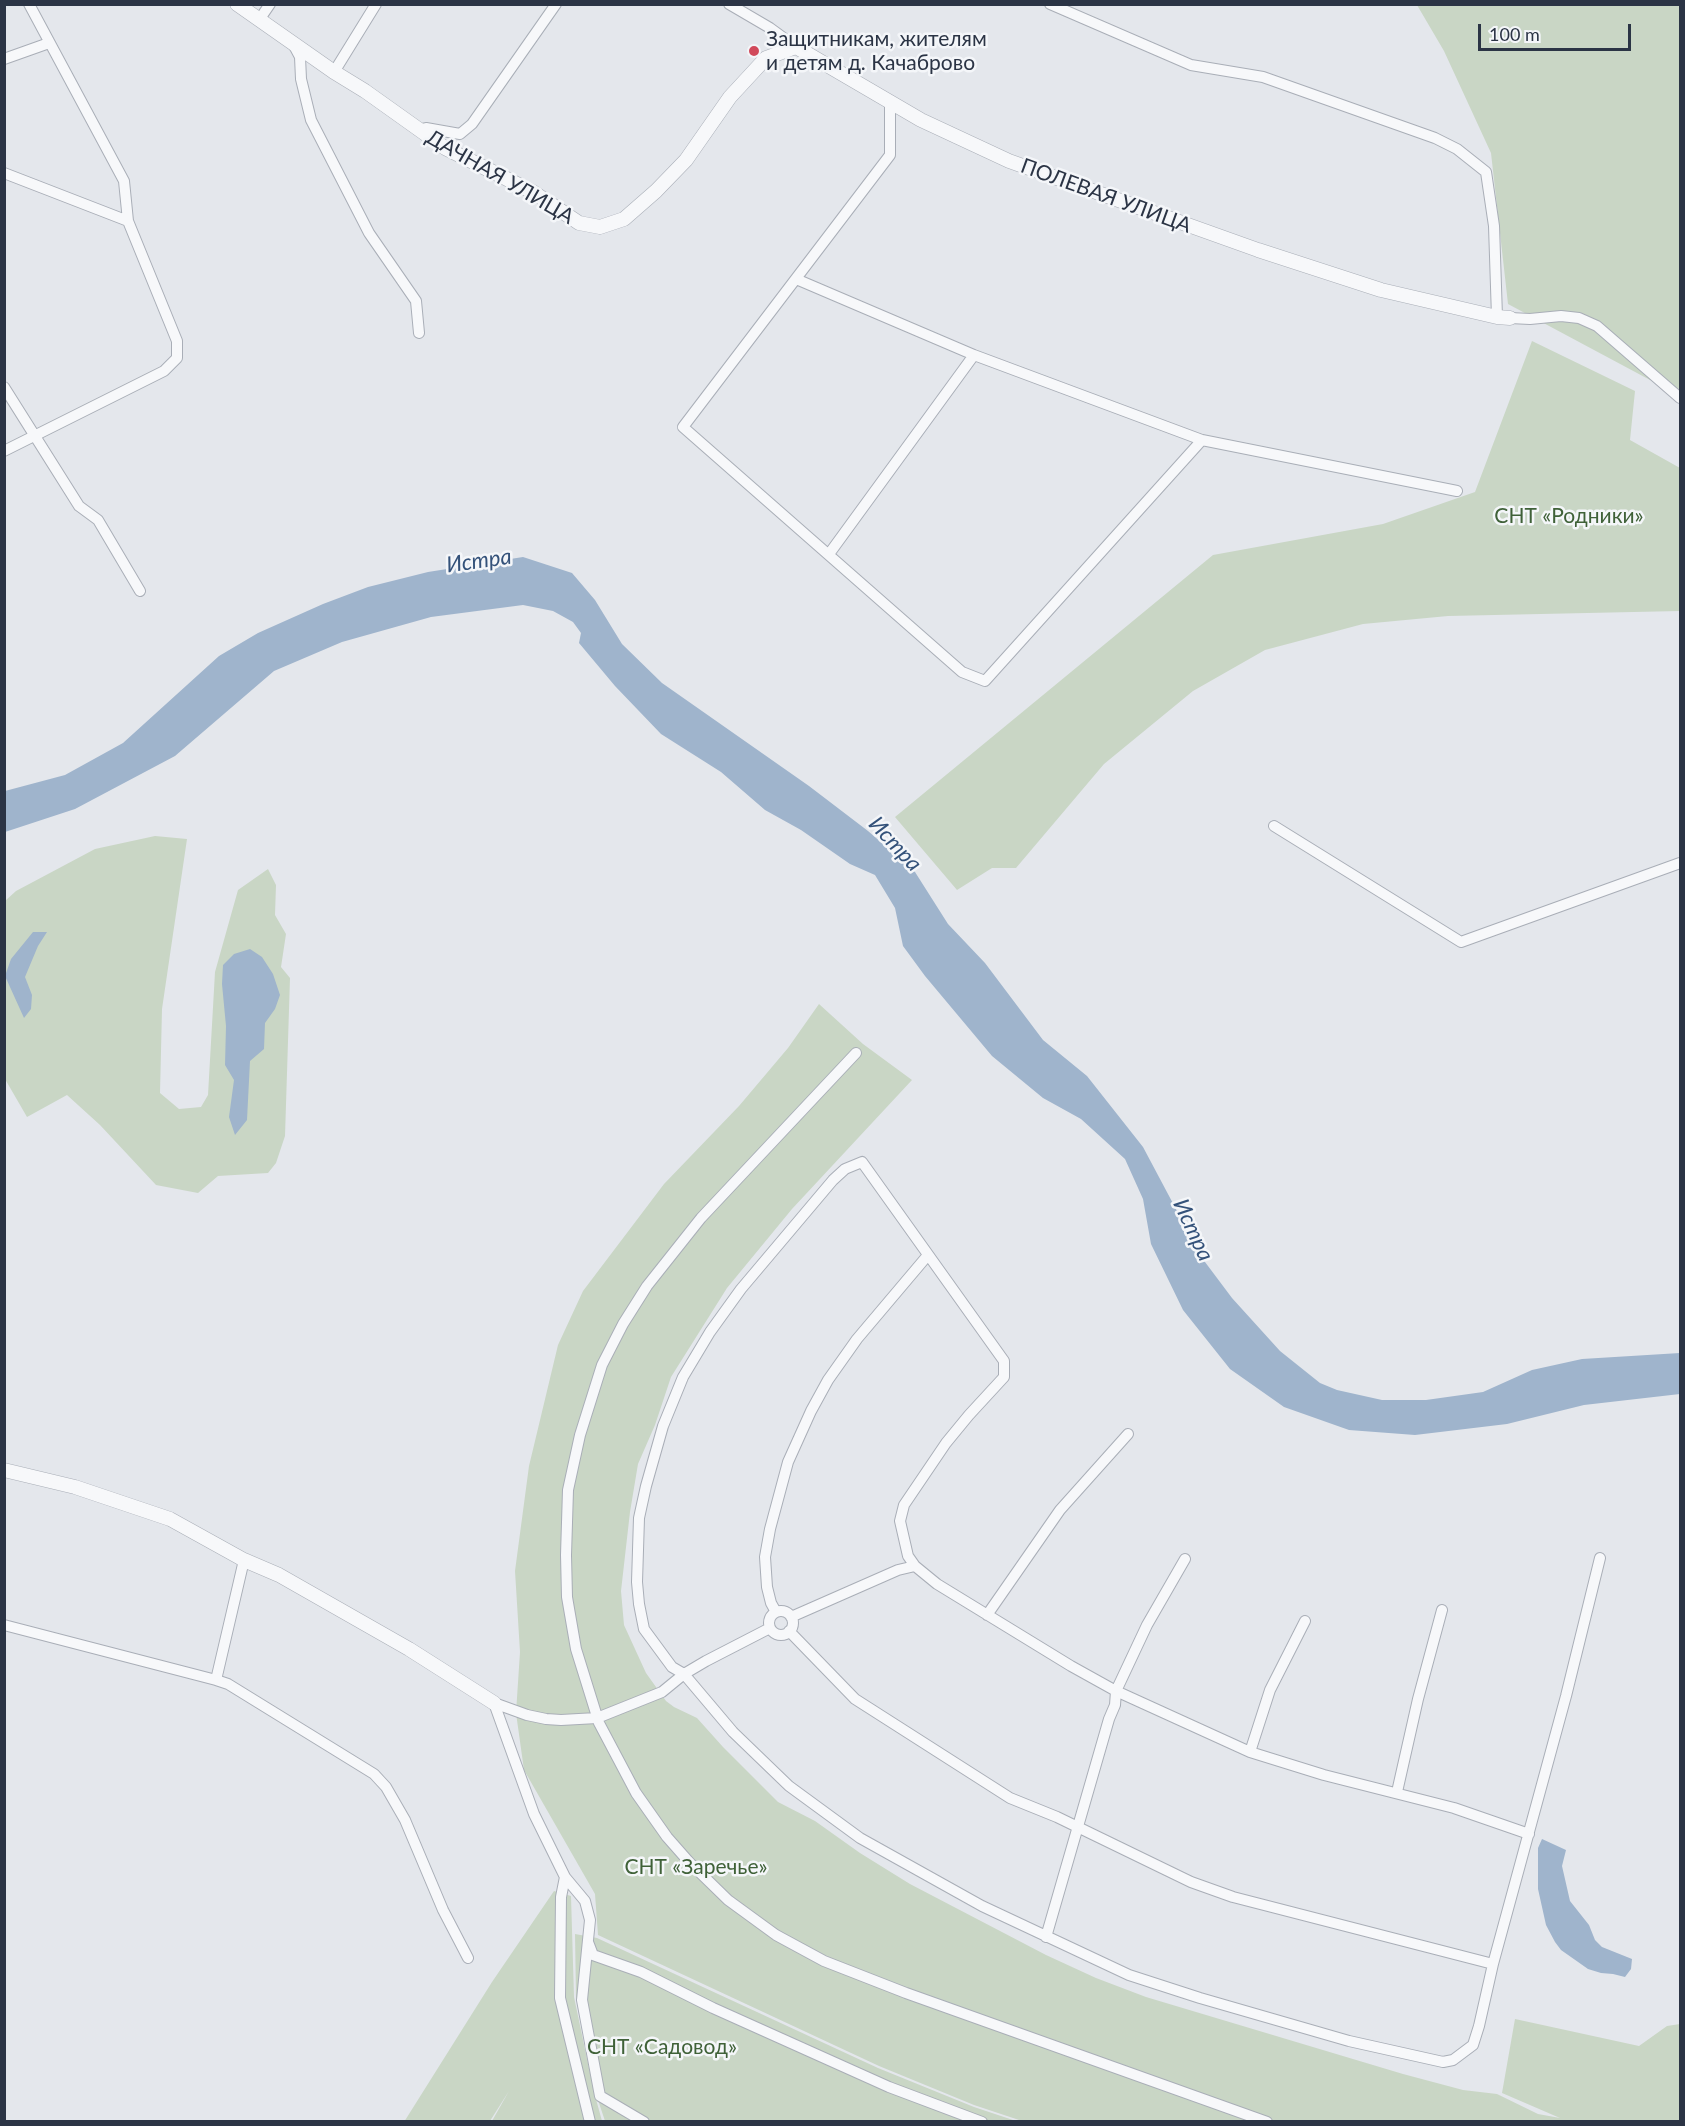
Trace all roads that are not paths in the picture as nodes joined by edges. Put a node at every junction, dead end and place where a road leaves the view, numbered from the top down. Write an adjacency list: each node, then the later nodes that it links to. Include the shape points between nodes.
1 (29, 4): 9 (street)
2 (237, 4): 8 (street, ДАЧНАЯ УЛИЦА)
3 (270, 4): 8 (street)
4 (376, 4): 13 (street)
5 (556, 4): 15 (street, via 472,124 460,134)
6 (729, 4): 11 (street, ПОЛЕВАЯ УЛИЦА)
7 (1050, 4): 19 (street, via 1191,65 1263,77 1457,148 1486,172)
8 (259, 20): 10 (street, ДАЧНАЯ УЛИЦА)
9 (50, 43): 12 (street); 17 (street, via 124,181)
10 (293, 44): 13 (street, ДАЧНАЯ УЛИЦА); 20 (street, via 300,57 301,79 312,120 369,233 416,301)
11 (796, 47): 14 (street, ПОЛЕВАЯ УЛИЦА); 15 (street, ДАЧНАЯ УЛИЦА, via 766,58 730,97 686,160 657,191 624,219 600,227 579,223 533,192 445,148)
12 (4, 59)
13 (334, 72): 15 (street, ДАЧНАЯ УЛИЦА)
14 (890, 103): 18 (street, via 890,155); 19 (street, ПОЛЕВАЯ УЛИЦА, via 1010,161 1196,228 1381,290)
15 (418, 130)
16 (4, 173): 17 (street)
17 (128, 221): 24 (street, via 177,341 177,358 164,371)
18 (796, 279): 21 (street); 28 (street, via 683,427)
19 (1503, 317): 23 (street, via 1561,316 1597,326)
20 (419, 333)
21 (974, 355): 25 (street); 28 (street)
22 (4, 387): 24 (street)
23 (1680, 398)
24 (34, 436): 26 (street); 29 (street, via 79,506 98,520)
25 (1202, 440): 27 (street); 28 (street, via 985,681 962,672)
26 (4, 452)
27 (1457, 491)
28 (829, 554)
29 (140, 591)
30 (1274, 826): 31 (street, via 1461,942)
31 (1680, 863)
32 (856, 1053): 52 (street, via 701,1218 647,1286 602,1365 568,1490 566,1555 567,1597 576,1649)
33 (928, 1255): 39 (street, via 1004,1361 1004,1377 946,1443 904,1505 900,1521 908,1556); 41 (street, via 828,1380 788,1462 765,1557 767,1587); 48 (street, via 862,1162 845,1168 741,1289 683,1377 663,1425 646,1486 639,1518 637,1582 645,1629 672,1666)
34 (1128, 1434): 42 (street, via 1060,1510)
35 (4, 1470): 38 (street, via 75,1487 170,1519)
36 (1600, 1558): 56 (street)
37 (1185, 1559): 50 (street, via 1147,1625)
38 (244, 1560): 49 (street); 51 (street, via 279,1575 409,1649)
39 (915, 1566): 42 (street); 43 (street)
40 (1442, 1610): 54 (street)
41 (776, 1612): 43 (street); 46 (street, via 770,1617)
42 (987, 1615): 50 (street)
43 (791, 1617): 47 (street)
44 (1305, 1621): 53 (street, via 1270,1690)
45 (4, 1625): 49 (street)
46 (770, 1628): 47 (street, via 779,1635); 48 (street)
47 (789, 1631): 55 (street, via 855,1699 1010,1798)
48 (684, 1674): 52 (street, via 662,1692); 58 (street, via 733,1732 789,1786 860,1838)
49 (216, 1680): 60 (street, via 374,1774 386,1787)
50 (1116, 1691): 53 (street); 55 (street, via 1116,1705)
51 (494, 1703): 52 (street, via 546,1719); 57 (street, via 534,1814)
52 (597, 1718): 65 (street, via 636,1793 668,1837 728,1900 776,1935 824,1961 896,1989)
53 (1251, 1752): 54 (street)
54 (1397, 1792): 56 (street)
55 (1078, 1828): 58 (street); 61 (street, via 1191,1882 1233,1897)
56 (1529, 1834): 61 (street)
57 (565, 1877): 59 (street, via 585,1902 590,1920); 62 (street, via 561,1897 560,1998)
58 (1046, 1937): 61 (street, via 1130,1975 1200,1998 1349,2041 1443,2062 1454,2060 1473,2045)
59 (587, 1940): 63 (street, via 582,2000 600,2096); 64 (street, via 593,1954 641,1972 889,2087)
60 (468, 1958)
61 (1493, 1964)
62 (590, 2121)
63 (644, 2121)
64 (982, 2121)
65 (1267, 2121)

